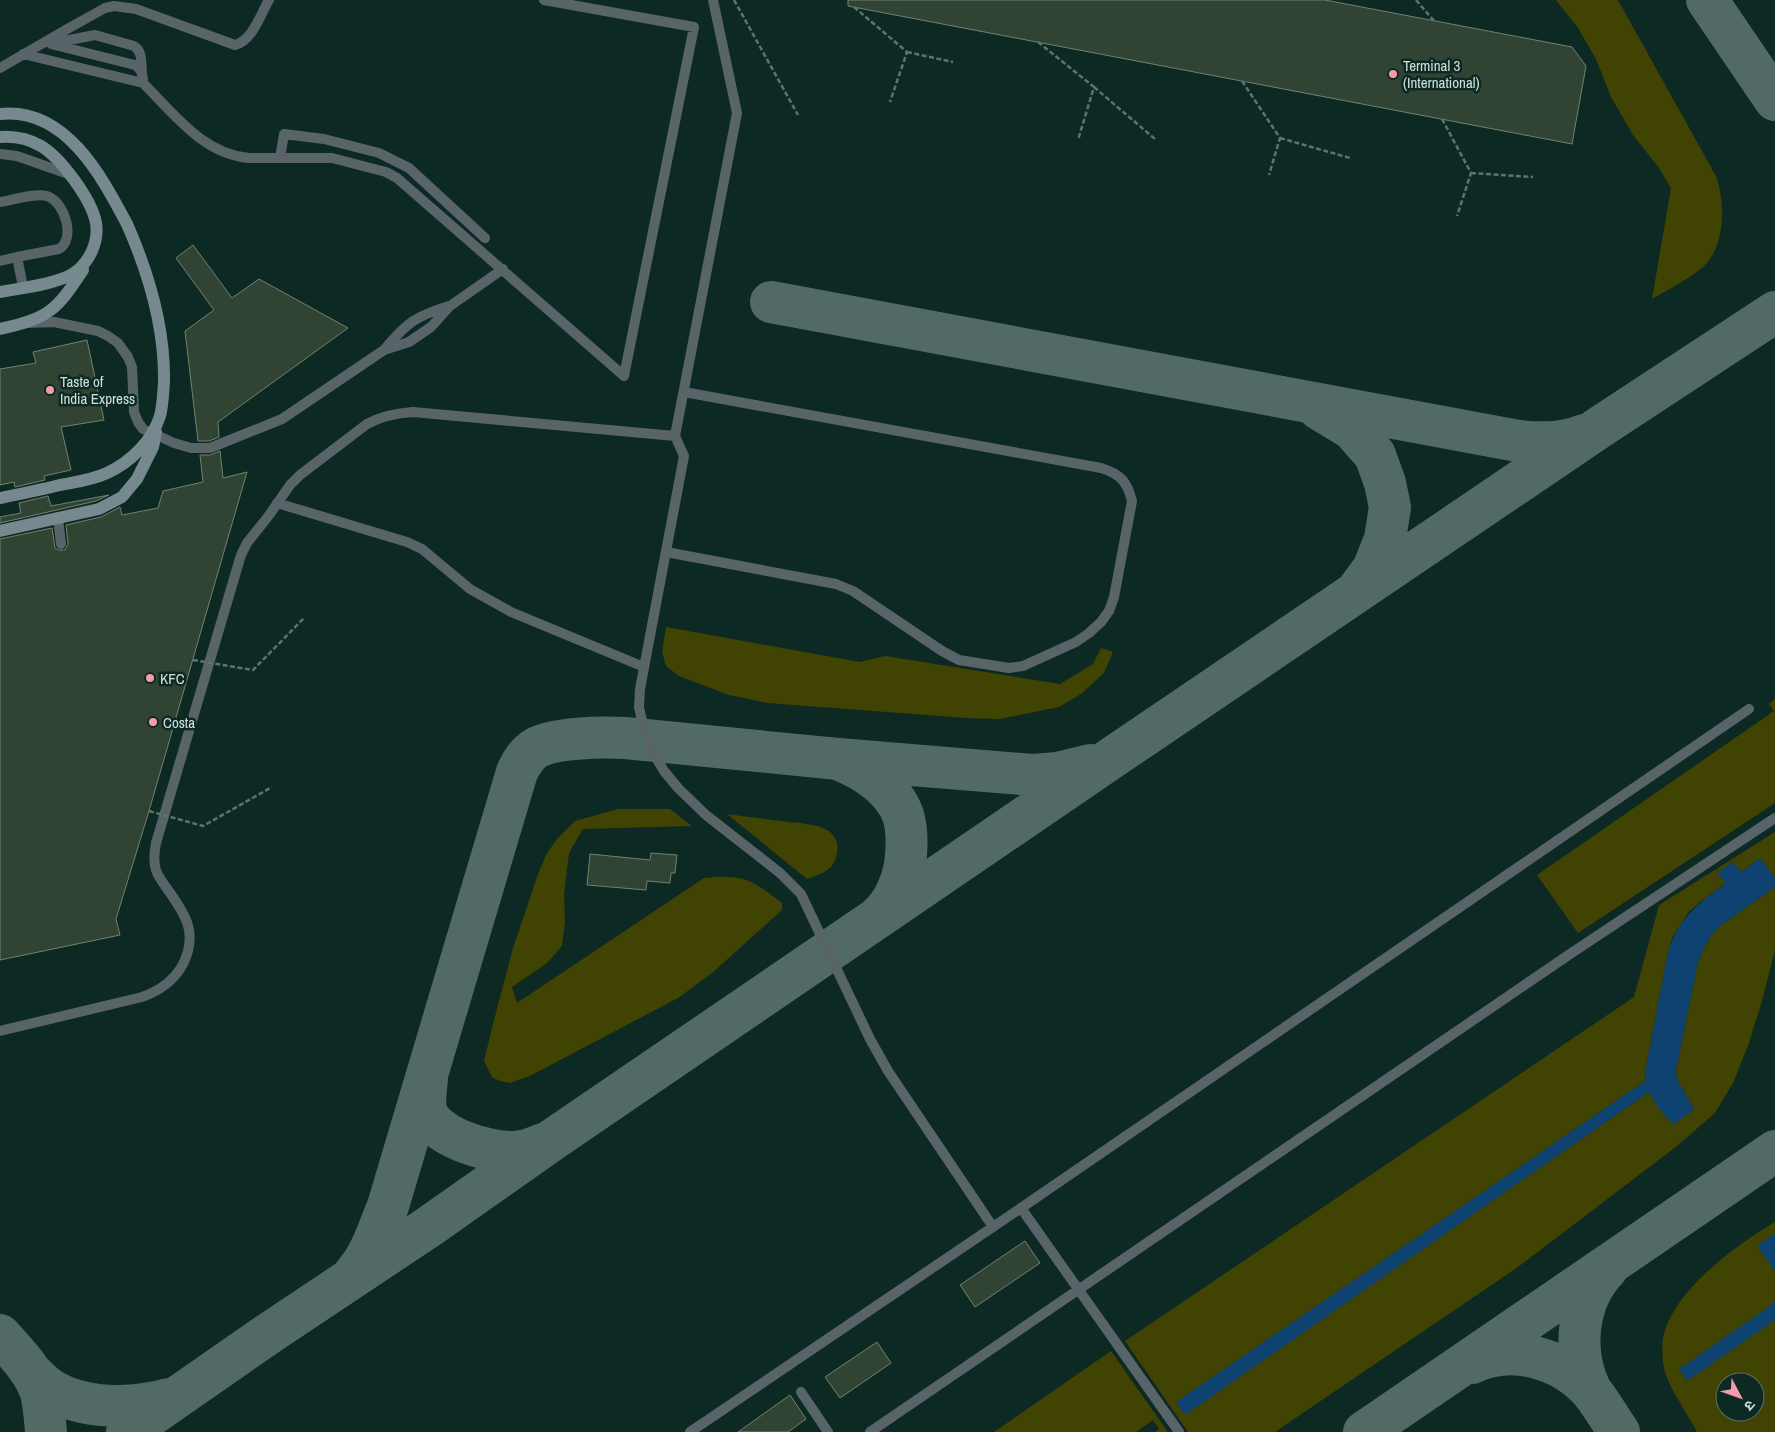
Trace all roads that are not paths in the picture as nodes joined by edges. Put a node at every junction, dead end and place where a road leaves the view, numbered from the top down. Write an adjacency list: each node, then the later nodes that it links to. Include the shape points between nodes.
1 (269, 0): 5 (lane, via 251,33 240,44 234,45 136,10 114,6)
2 (544, 0): 21 (lane, via 694,27 624,376)
3 (713, 0): 28 (lane, via 737,112)
4 (51, 44): 5 (lane); 8 (lane, via 135,65); 8 (lane, via 95,35 134,46 140,53)
5 (36, 47): 6 (lane)
6 (23, 54): 7 (lane); 8 (lane)
7 (0, 68)
8 (143, 78): 13 (lane, via 200,140 239,157)
9 (0, 114): 29 (main road, bridge, via 34,117 65,134 95,169 127,224 156,305 164,374)
10 (0, 137): 15 (main road, via 16,138 40,146)
11 (338, 143): 13 (lane, via 284,134); 14 (lane); 17 (lane, via 379,153 409,168)
12 (0, 154): 15 (lane, via 33,161)
13 (280, 158): 14 (lane)
14 (332, 158): 21 (lane, via 397,178)
15 (71, 175): 18 (main road, via 96,222)
16 (0, 202): 19 (lane, via 45,195 56,201 62,210 68,237 64,246)
17 (485, 238)
18 (93, 250): 22 (main road, via 76,272 64,279); 25 (main road, via 83,270 57,305)
19 (17, 257): 20 (lane); 22 (lane)
20 (0, 261)
21 (503, 269): 24 (lane)
22 (22, 287): 23 (main road)
23 (0, 292)
24 (450, 306): 27 (lane, via 431,327 409,342); 27 (lane, via 424,314 401,330)
25 (26, 323): 26 (main road); 27 (lane, via 54,322 98,331 118,344 132,367 134,412 138,422 143,429 191,448 210,448 282,419)
26 (0, 329)
27 (384, 350)
28 (684, 392): 30 (lane); 36 (lane, via 1100,468 1112,471 1123,480 1132,501 1114,597 1101,622 1076,642 1023,666 1009,668 959,660 853,591 836,584)
29 (160, 415): 31 (main road, bridge, via 142,448 108,472); 33 (main road, bridge, via 153,447 137,479 122,497 100,509)
30 (675, 436): 32 (lane, via 400,413 367,424 300,474); 36 (lane, via 684,456)
31 (0, 498)
32 (277, 503): 37 (lane, via 422,548 470,589 512,612); 40 (lane, via 241,555 156,843 153,858 156,871 188,923 190,947 180,970 162,989 142,997)
33 (58, 518): 34 (main road, bridge); 35 (lane)
34 (0, 531)
35 (61, 544)
36 (666, 552): 37 (lane)
37 (644, 666): 42 (lane, via 639,707 644,730 656,758 678,788 706,815 802,894 888,1071)
38 (1749, 709): 41 (lane)
39 (1775, 818): 43 (lane, via 1570,954)
40 (0, 1031)
41 (1021, 1208): 42 (lane); 43 (lane)
42 (993, 1227): 45 (lane)
43 (1079, 1290): 47 (lane); 48 (lane)
44 (801, 1392): 46 (lane)
45 (690, 1432)
46 (828, 1432)
47 (870, 1432)
48 (1179, 1432)

